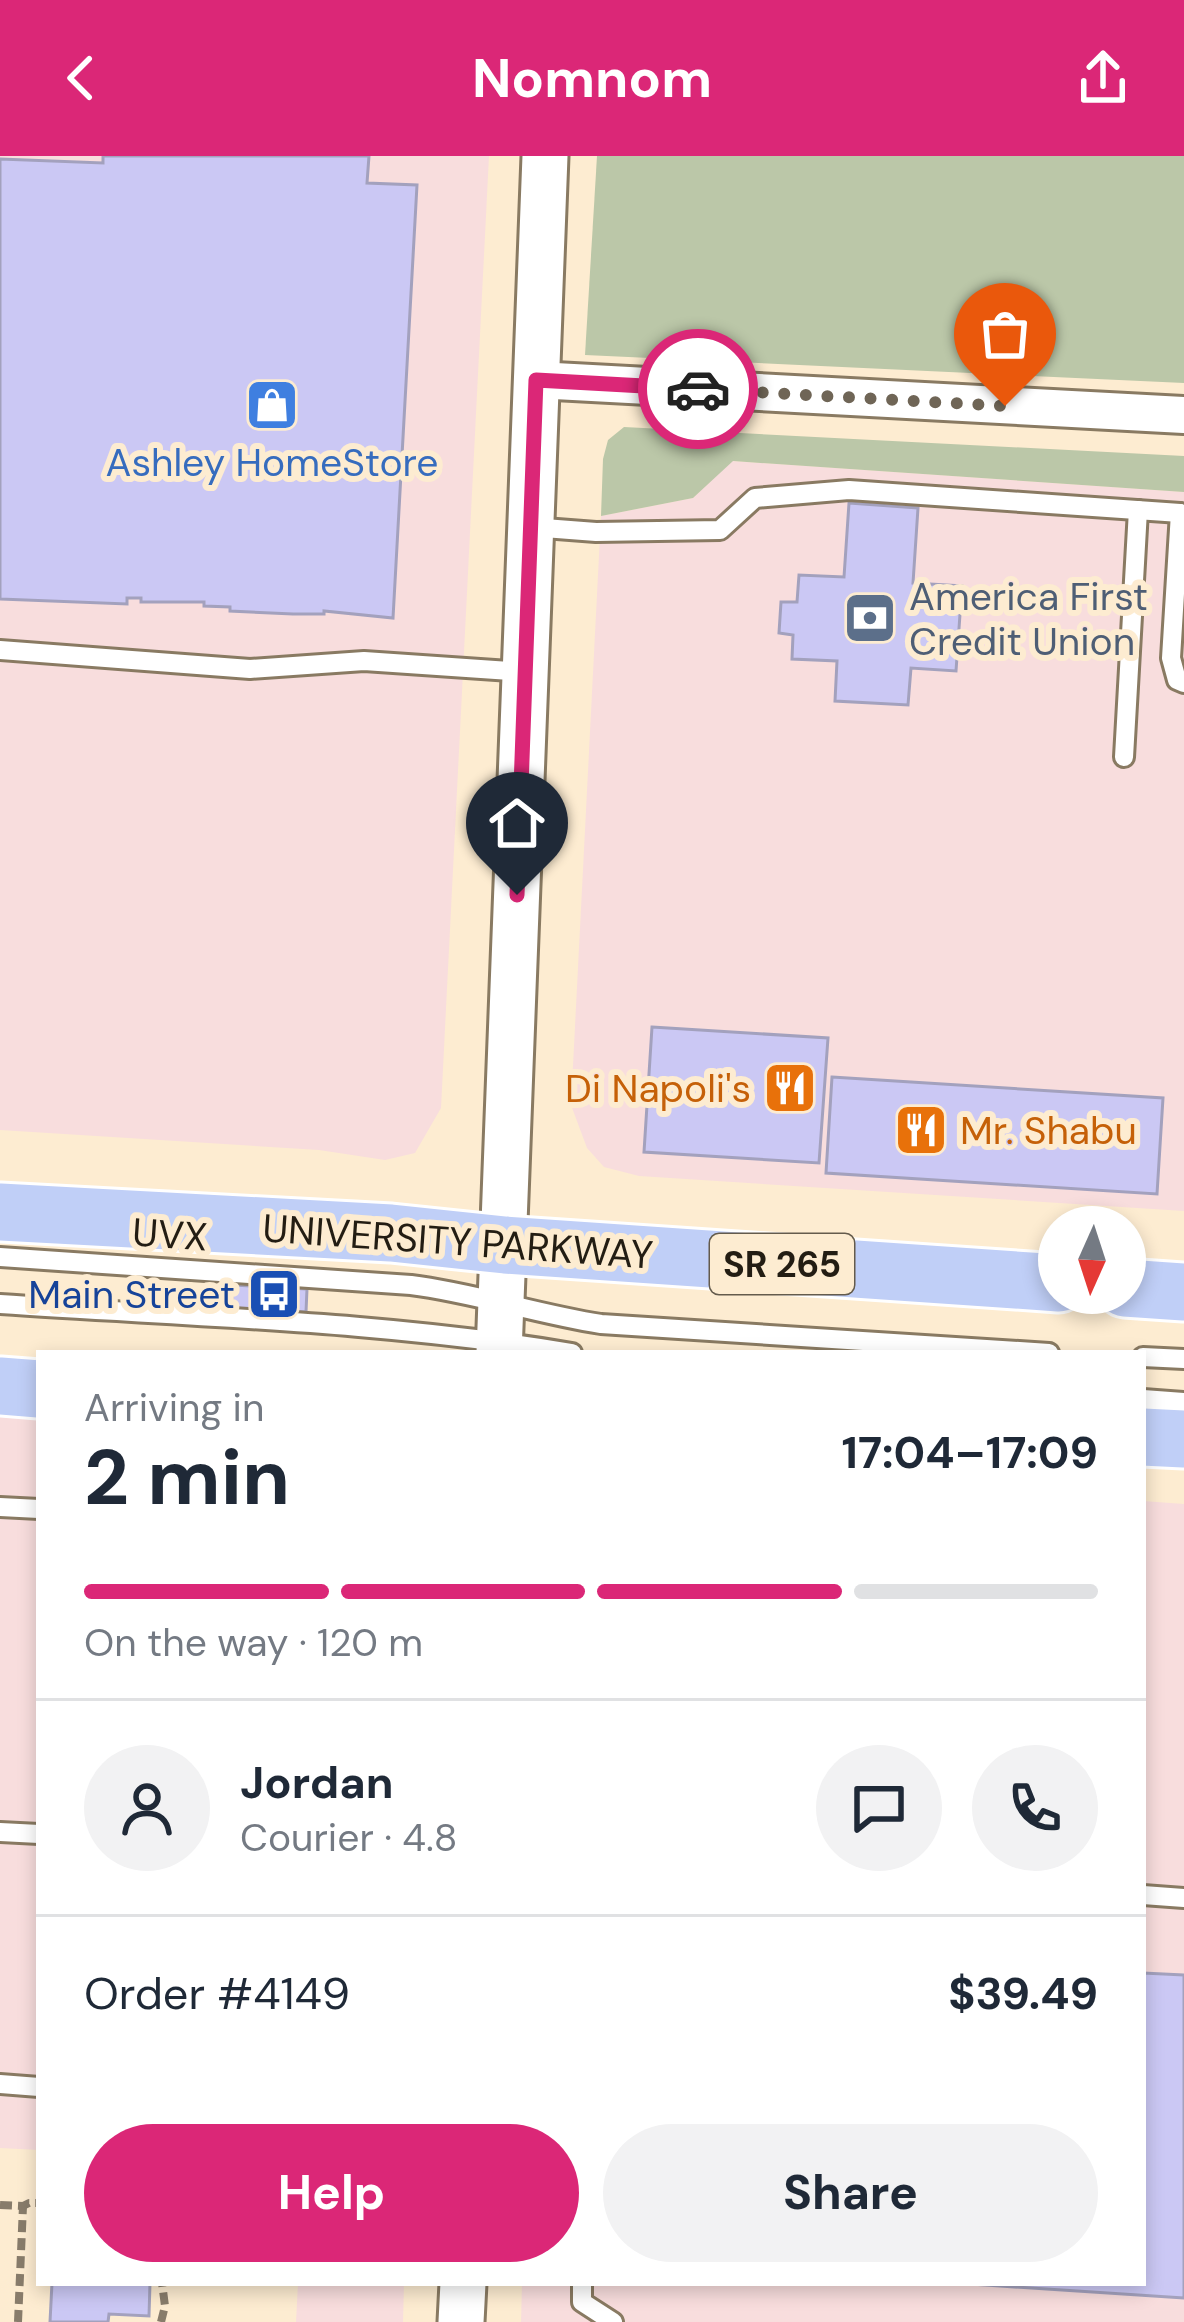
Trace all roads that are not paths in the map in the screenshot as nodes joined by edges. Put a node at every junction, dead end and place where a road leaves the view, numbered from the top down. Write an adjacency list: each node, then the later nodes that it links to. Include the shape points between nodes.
1 (545, 156): 2 (street)
2 (536, 380): 3 (street); 6 (street)
3 (1184, 415)
4 (1138, 510): 5 (lane); 6 (lane, via 849,490 755,498 720,530); 10 (lane)
5 (1182, 514): 9 (lane, via 1171,658)
6 (531, 527): 8 (street)
7 (0, 650): 8 (lane, via 250,669 364,661)
8 (525, 672): 12 (street)
9 (1184, 683)
10 (1124, 757)
11 (0, 1213): 12 (main road, UNIVERSITY PARKWAY / SR 265)
12 (505, 1245): 14 (main road, UNIVERSITY PARKWAY / SR 265); 18 (street)
13 (0, 1257): 18 (lane, UVX, via 458,1292)
14 (1038, 1282)
15 (1146, 1289): 16 (main road)
16 (1184, 1292)
17 (0, 1304): 18 (lane, UVX)
18 (500, 1333): 19 (lane, UVX); 20 (lane, UVX, via 601,1324)
19 (561, 1350)
20 (1003, 1350)
21 (1146, 1357): 22 (lane)
22 (1184, 1359)
23 (0, 1386): 24 (main road)
24 (36, 1388)
25 (1146, 1400): 26 (lane)
26 (1184, 1402)
27 (1146, 1437): 28 (main road)
28 (1184, 1439)
29 (0, 1507): 30 (lane)
30 (36, 1510)
31 (0, 1832): 32 (lane)
32 (36, 1834)
33 (1146, 1895): 34 (lane)
34 (1184, 1898)
35 (0, 2084): 36 (lane)
36 (36, 2087)
37 (463, 2286): 39 (street)
38 (582, 2286): 40 (lane, via 582,2302)
39 (461, 2322)
40 (613, 2322)

